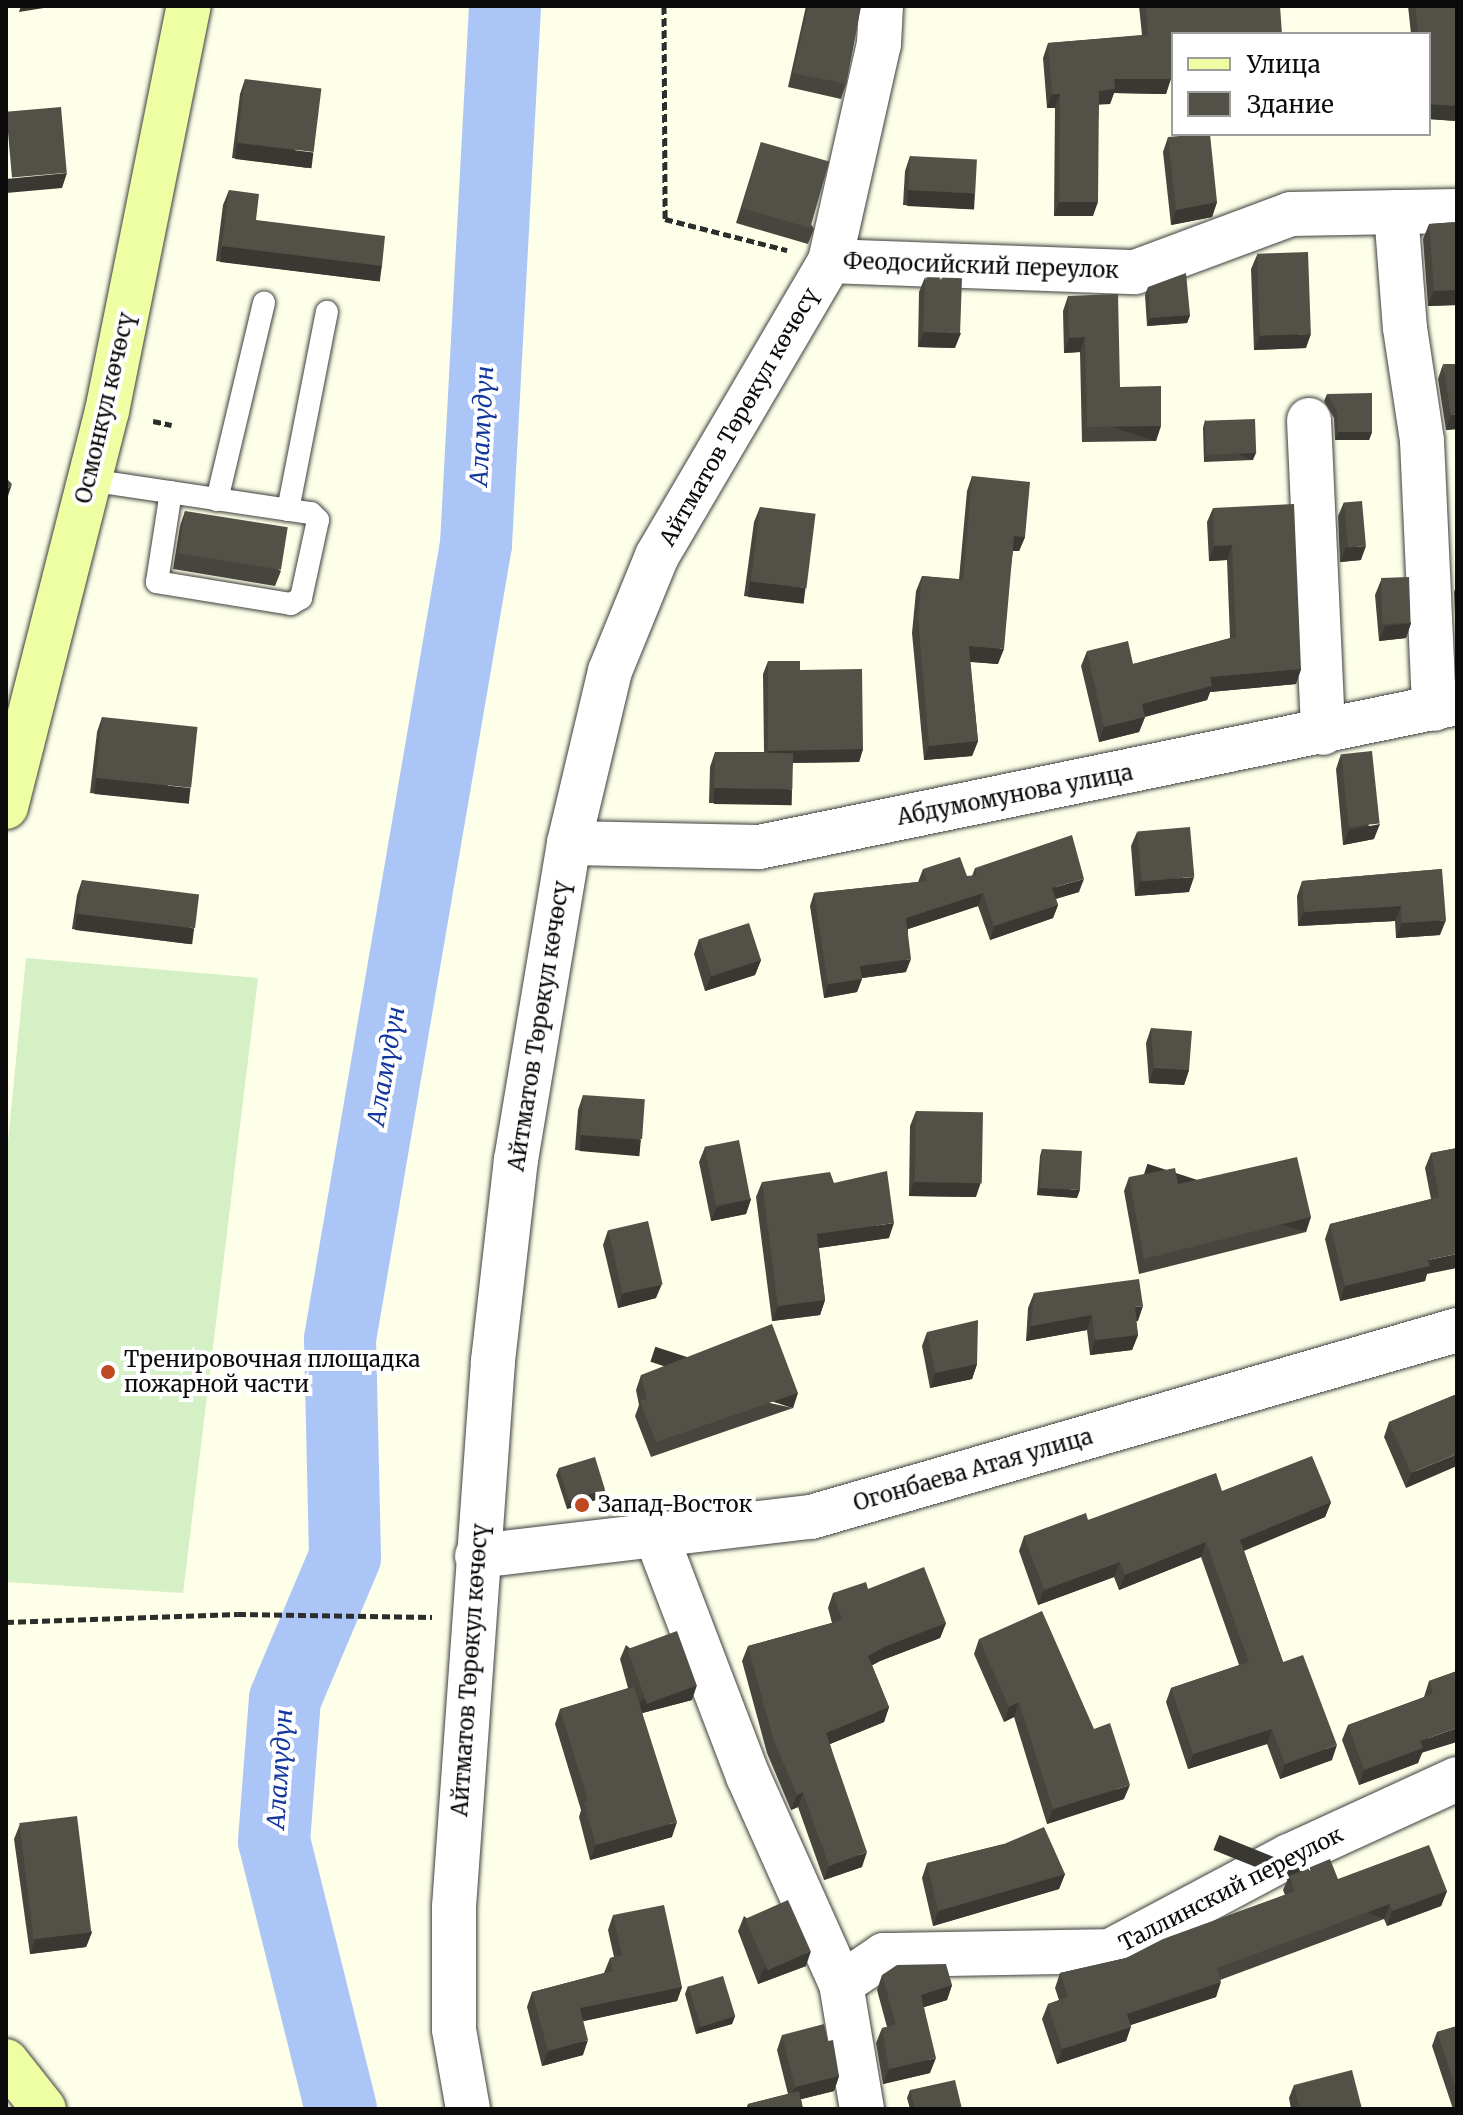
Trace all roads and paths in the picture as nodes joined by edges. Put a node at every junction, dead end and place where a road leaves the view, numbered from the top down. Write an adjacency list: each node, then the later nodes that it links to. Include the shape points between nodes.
1 (189, 6): 12 (street, Осмонкул көчөсү)
2 (664, 6): 6 (path, via 665,219)
3 (881, 6): 6 (street, Айтматов Төрөкул көчөсү, via 879,44)
4 (1457, 211): 5 (street, Феодосийский переулок)
5 (1396, 212): 6 (street, Феодосийский переулок, via 1291,214 1135,272); 16 (street)
6 (830, 261): 19 (street, Айтматов Төрөкул көчөсү, via 657,556 610,671)
7 (264, 303): 14 (lane)
8 (327, 312): 15 (lane)
9 (1309, 420): 17 (street)
10 (153, 421): 11 (path)
11 (172, 425)
12 (89, 480): 13 (lane); 18 (street, Осмонкул көчөсү)
13 (171, 492): 14 (lane); 15 (lane, via 157,582 291,604 301,598 318,520 311,513)
14 (217, 500): 15 (lane)
15 (288, 510)
16 (1446, 706): 17 (street, Абдумомунова улица)
17 (1323, 733): 19 (street, Абдумомунова улица, via 759,847)
18 (6, 807)
19 (569, 843): 22 (street, Айтматов Төрөкул көчөсү, via 516,1160)
20 (1457, 1330): 21 (street, Огонбаева Атая улица, via 811,1517)
21 (657, 1538): 22 (street, Огонбаева Атая улица); 26 (street, via 748,1776)
22 (477, 1556): 29 (street, Айтматов Төрөкул көчөсү, via 454,1907 454,2030)
23 (423, 1617): 24 (path, via 238,1614)
24 (6, 1622)
25 (1457, 1779): 26 (street, Таллинский переулок, via 1289,1856 1110,1951 884,1955)
26 (841, 1984): 30 (street)
27 (9, 2071): 28 (street)
28 (44, 2109)
29 (468, 2109)
30 (862, 2109)

